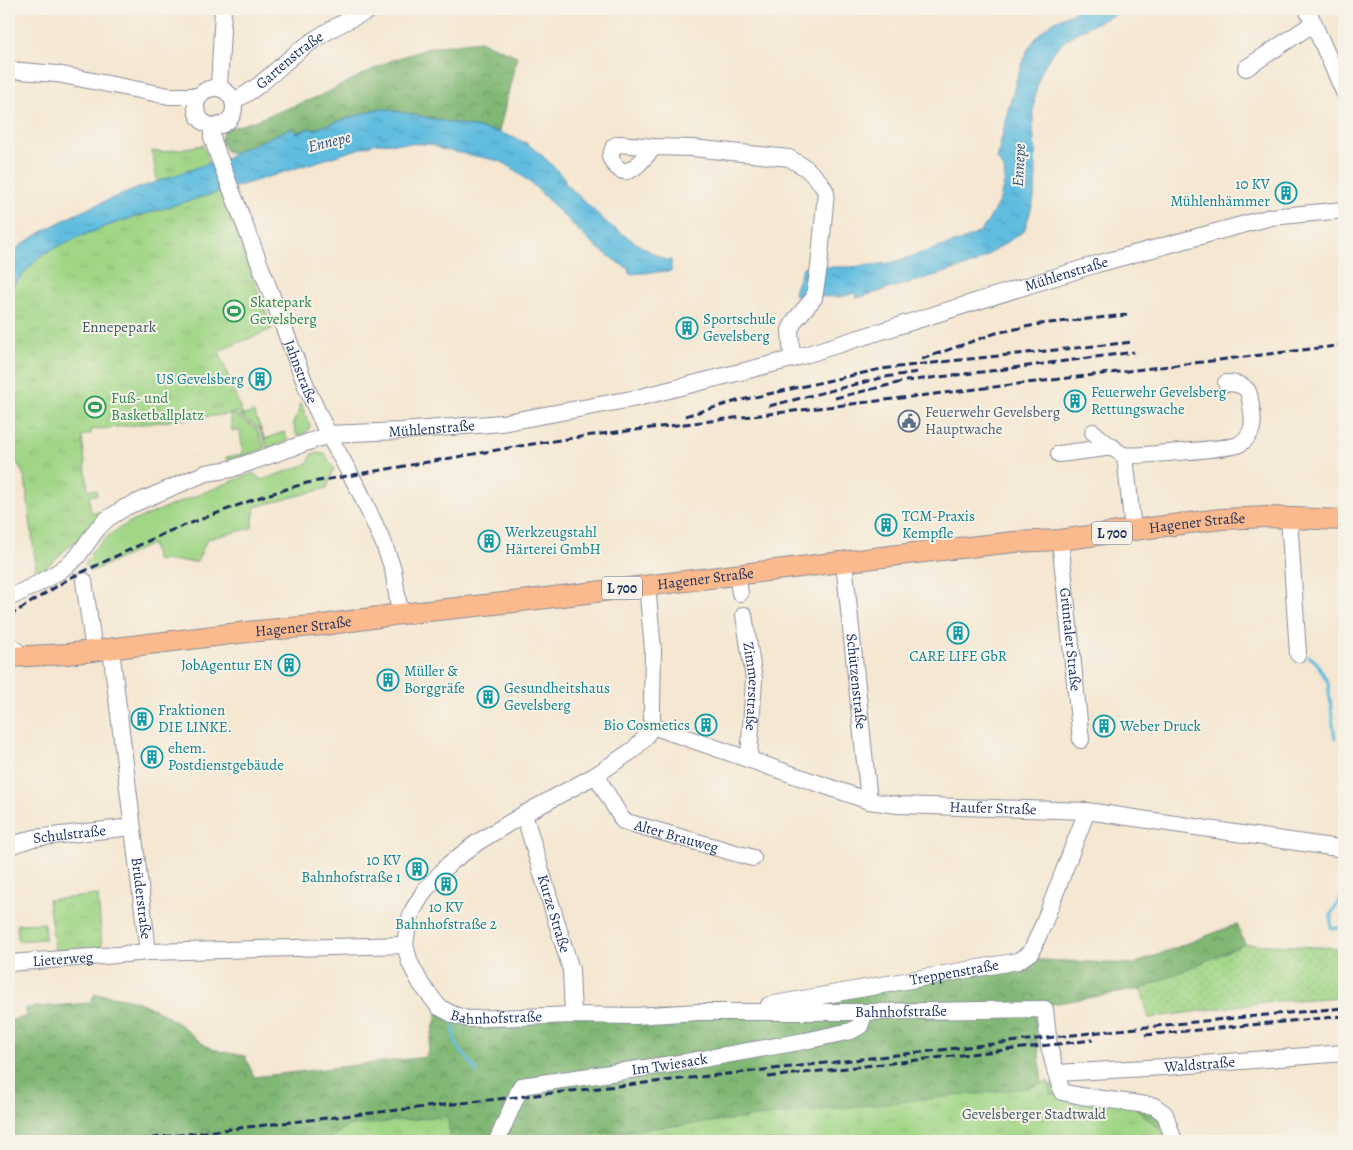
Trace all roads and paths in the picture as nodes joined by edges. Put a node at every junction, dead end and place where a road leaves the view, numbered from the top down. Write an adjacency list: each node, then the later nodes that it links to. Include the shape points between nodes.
1 (223, 9): 6 (street)
2 (373, 9): 10 (street, Gartenstraße, via 322,35 245,96)
3 (1310, 16): 4 (street); 7 (street)
4 (1246, 68)
5 (9, 70): 8 (street, via 57,74)
6 (218, 88): 9 (street, via 211,88); 10 (street)
7 (1344, 92)
8 (170, 96): 9 (street); 11 (street)
9 (200, 96): 11 (street)
10 (233, 101): 12 (street, via 230,120)
11 (197, 114): 12 (street)
12 (212, 126): 18 (street, Jahnstraße, via 212,137 232,196)
13 (654, 147): 15 (street, via 789,158 820,182 826,192 820,267 814,298 790,330)
14 (1344, 210): 15 (street, Mühlenstraße, via 1271,217 1097,264)
15 (792, 359): 18 (street, Mühlenstraße, via 637,398 502,423)
16 (1226, 383): 19 (street, via 1247,389 1254,418 1252,430 1237,446 1172,453)
17 (1093, 432): 19 (street)
18 (328, 434): 28 (street, Mühlenstraße, via 231,469 201,475 126,507 107,519 76,557 58,572); 29 (street, Jahnstraße, via 383,542 393,569)
19 (1119, 451): 20 (street); 23 (street)
20 (1059, 454)
21 (1289, 518): 22 (main road, Hagener Straße / L 700); 23 (main road, Hagener Straße / L 700, via 1221,519); 33 (street)
22 (1344, 520)
23 (1133, 530): 24 (main road, Hagener Straße / L 700)
24 (1060, 540): 25 (main road, Hagener Straße / L 700, via 1014,542); 35 (street, Grüntaler Straße)
25 (844, 562): 27 (main road, Hagener Straße / L 700, via 739,584); 38 (street, Schützenstraße)
26 (84, 582): 31 (street, Brüderstraße)
27 (647, 585): 29 (main road, Hagener Straße / L 700); 34 (street, via 653,650)
28 (9, 598)
29 (400, 614): 31 (main road, Hagener Straße / L 700)
30 (744, 615): 36 (street, Zimmerstraße, via 754,679)
31 (103, 650): 32 (main road, Hagener Straße / L 700, via 67,654); 41 (street, Brüderstraße)
32 (13, 652)
33 (1298, 654)
34 (652, 726): 36 (street, Haufer Straße); 37 (street, Bahnhofstraße, via 633,750)
35 (1081, 740)
36 (750, 758): 38 (street, Haufer Straße)
37 (596, 775): 40 (street, Bahnhofstraße); 44 (street, Alter Brauweg, via 623,821)
38 (869, 800): 39 (street, Haufer Straße, via 897,805)
39 (1087, 811): 43 (street, Haufer Straße); 48 (street, Treppenstraße, via 1044,925 1031,952 1018,961)
40 (524, 814): 45 (street, Bahnhofstraße, via 449,864 425,890 413,910); 50 (street, Kurze Straße, via 571,970)
41 (132, 827): 42 (street, Schulstraße, via 34,838); 46 (street, Brüderstraße)
42 (9, 846)
43 (1344, 849)
44 (753, 858)
45 (405, 945): 46 (street, Brüderstraße); 50 (street, Bahnhofstraße, via 410,963 426,991 439,1007 454,1015 468,1018)
46 (148, 952): 47 (street, Lieterweg)
47 (9, 963)
48 (725, 1012): 49 (street, Bahnhofstraße); 50 (street, Bahnhofstraße)
49 (865, 1012): 52 (street, Bahnhofstraße, via 1045,1009); 53 (street, Im Twiesack, via 860,1026 852,1031 686,1062 521,1086)
50 (572, 1015)
51 (1344, 1053): 52 (street, Waldstraße)
52 (1056, 1073): 54 (street, via 1062,1092 1154,1106 1165,1114)
53 (497, 1141)
54 (1174, 1141)

